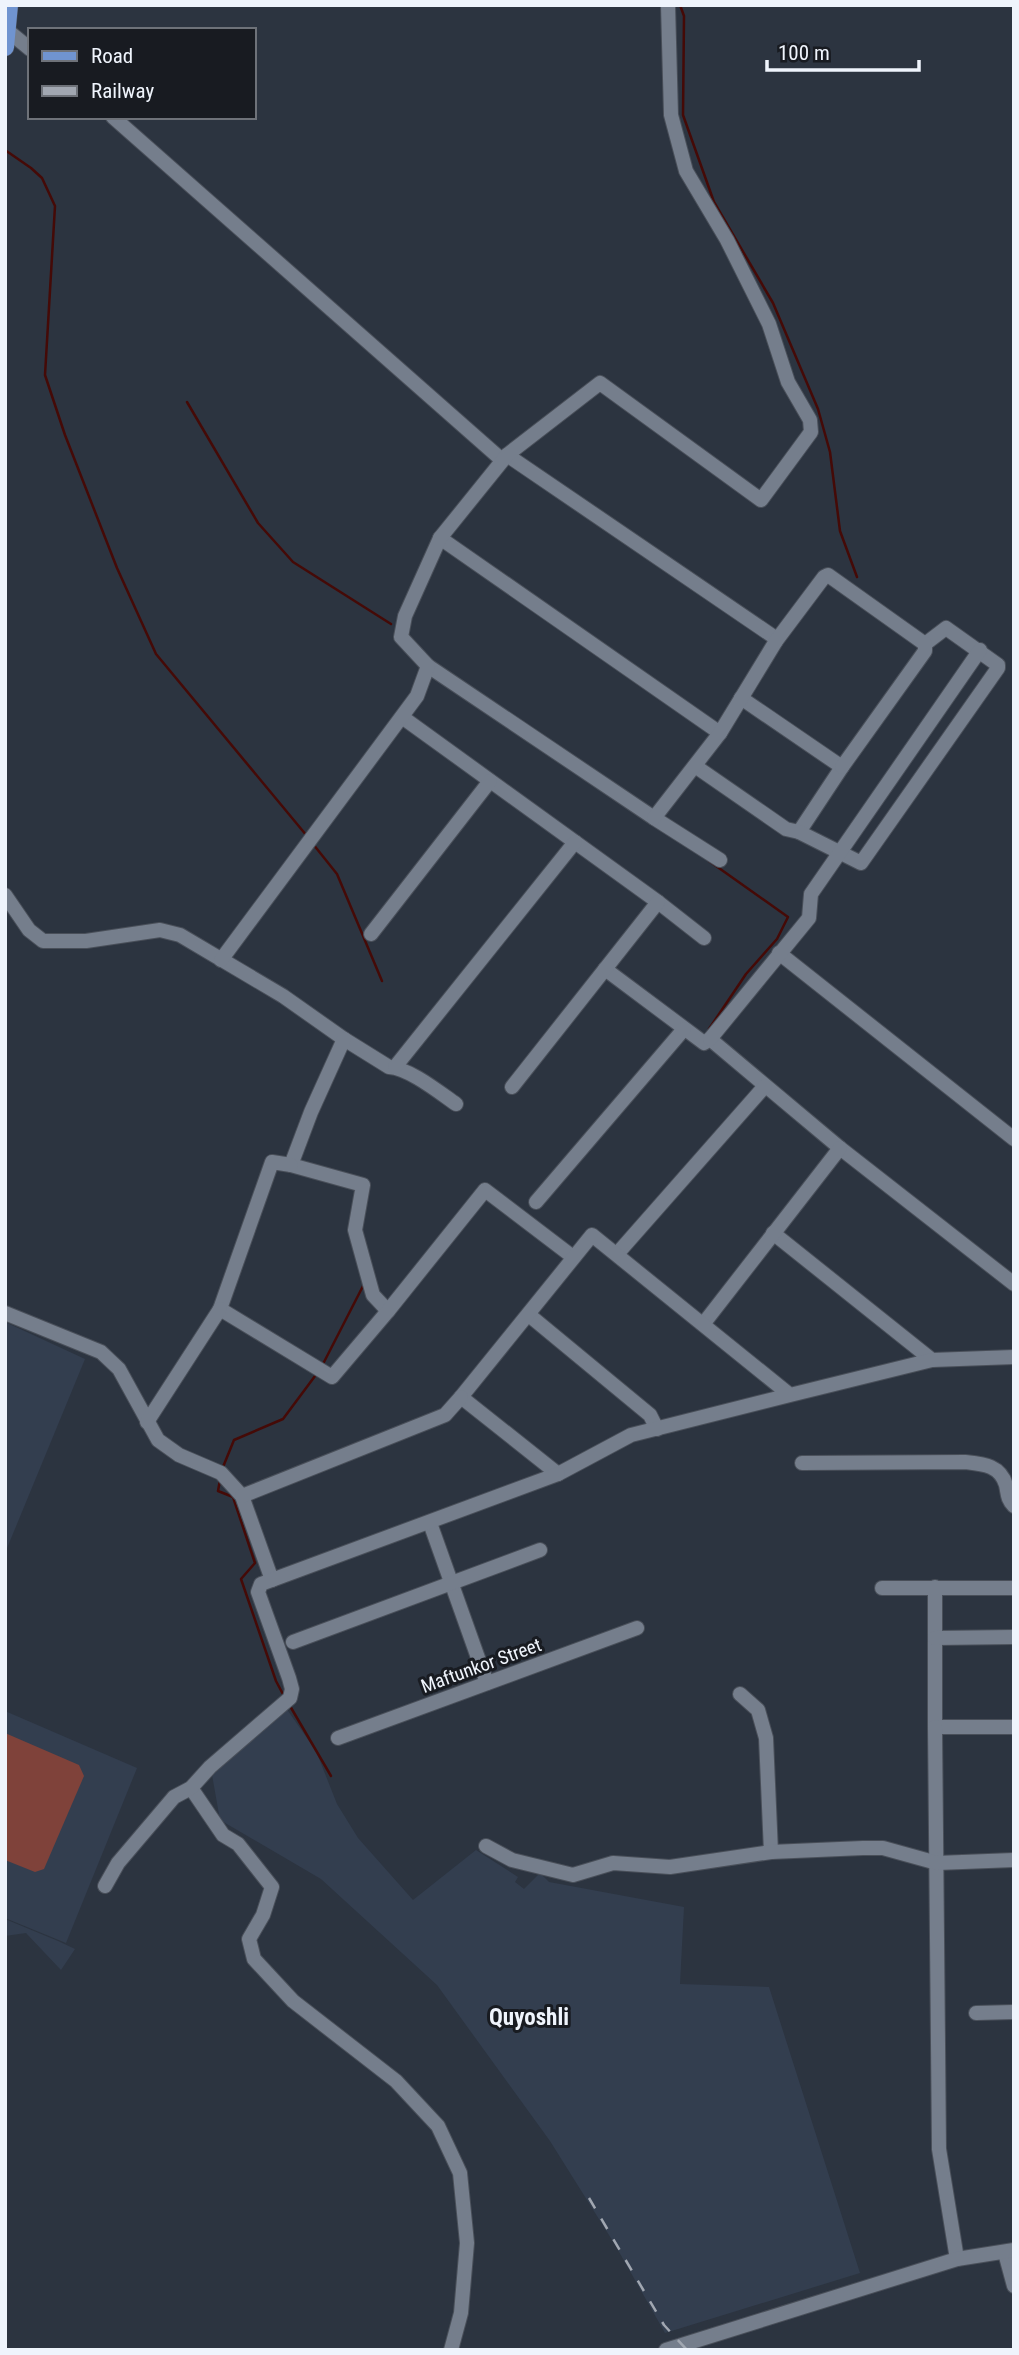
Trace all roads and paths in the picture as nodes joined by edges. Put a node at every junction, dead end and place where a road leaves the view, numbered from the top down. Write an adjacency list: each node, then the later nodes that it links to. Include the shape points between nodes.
1 (9, 5): 3 (main road)
2 (668, 5): 6 (street, via 671,115 686,171 769,324 811,432 761,500 600,383)
3 (7, 39): 4 (street)
4 (28, 48)
5 (115, 119): 6 (street)
6 (505, 458): 7 (street); 8 (street)
7 (440, 538): 11 (street, via 405,616 401,637); 14 (street)
8 (776, 641): 9 (street, via 828,575); 12 (street)
9 (925, 644): 10 (street, via 946,628); 16 (street, via 925,651)
10 (980, 650): 21 (street); 21 (street, via 998,665 997,671 863,861 859,864)
11 (428, 666): 13 (street, via 417,696); 18 (street)
12 (741, 698): 14 (street); 16 (street)
13 (402, 717): 17 (street); 28 (street)
14 (720, 733): 15 (street)
15 (695, 766): 18 (street); 19 (street, via 786,829)
16 (842, 767): 19 (street)
17 (490, 781): 20 (street); 25 (street)
18 (654, 818): 22 (street)
19 (799, 832): 21 (street)
20 (575, 842): 24 (street); 33 (street)
21 (838, 853): 27 (street, via 811,894 809,918)
22 (720, 860)
23 (5, 895): 28 (street, via 29,930 43,941 86,942 160,930 180,934)
24 (658, 902): 26 (street); 29 (street)
25 (371, 933)
26 (704, 938)
27 (779, 953): 32 (street); 37 (street)
28 (221, 960): 31 (street)
29 (605, 969): 30 (street); 35 (street)
30 (684, 1029): 32 (street, via 704,1043); 40 (street)
31 (344, 1039): 33 (street); 39 (street)
32 (710, 1040): 34 (street)
33 (395, 1067): 36 (street)
34 (765, 1086): 38 (street); 42 (street)
35 (512, 1087)
36 (456, 1104)
37 (1014, 1139)
38 (839, 1148): 41 (street); 44 (street)
39 (291, 1165): 45 (street, via 272,1162); 46 (street, via 363,1185 355,1230 373,1295)
40 (536, 1202)
41 (773, 1233): 49 (street); 51 (street)
42 (617, 1254): 43 (street, via 592,1235); 49 (street)
43 (573, 1257): 46 (street, via 485,1190); 48 (street)
44 (1014, 1283)
45 (220, 1309): 46 (street, via 332,1377); 54 (street)
46 (388, 1311)
47 (5, 1313): 54 (street, via 101,1352 119,1369)
48 (529, 1315): 53 (street); 55 (street, via 650,1415)
49 (704, 1323): 52 (street)
50 (1014, 1357): 51 (street)
51 (932, 1360): 52 (street)
52 (790, 1395): 55 (street)
53 (461, 1397): 57 (street); 58 (street, via 445,1415)
54 (147, 1422): 58 (street, via 158,1440 179,1455 221,1473)
55 (657, 1429): 57 (street, via 631,1436)
56 (802, 1463): 59 (street, via 989,1465 999,1471)
57 (558, 1474): 60 (street)
58 (242, 1496): 62 (street)
59 (1014, 1506)
60 (430, 1523): 62 (street); 63 (street)
61 (540, 1550): 63 (street)
62 (272, 1580): 76 (street, via 261,1584 258,1592 289,1678 290,1698)
63 (451, 1583): 70 (street); 71 (street)
64 (935, 1587): 65 (street); 66 (street); 69 (street)
65 (882, 1588)
66 (1014, 1588)
67 (637, 1628): 71 (street, Maftunkor Street)
68 (1014, 1637): 69 (street)
69 (935, 1638): 73 (street)
70 (293, 1642)
71 (487, 1683): 75 (street, Maftunkor Street)
72 (740, 1693): 78 (street, via 758,1710 766,1738)
73 (935, 1727): 74 (street); 80 (street)
74 (1014, 1727)
75 (338, 1738)
76 (191, 1788): 81 (street, via 156,1815); 87 (street, via 223,1835 238,1844 272,1886 263,1915 248,1939 254,1959 293,2001 396,2081 444,2138 460,2173 467,2243 461,2313)
77 (486, 1846): 78 (street, via 512,1860 573,1875 613,1863 670,1867)
78 (771, 1852): 80 (street, via 883,1848)
79 (1014, 1860): 80 (street)
80 (937, 1863): 85 (street, via 939,2149)
81 (105, 1886)
82 (1014, 2012): 83 (street)
83 (976, 2013)
84 (1009, 2252): 85 (street); 86 (street)
85 (957, 2259): 88 (street)
86 (1014, 2286)
87 (450, 2350)
88 (666, 2350)

